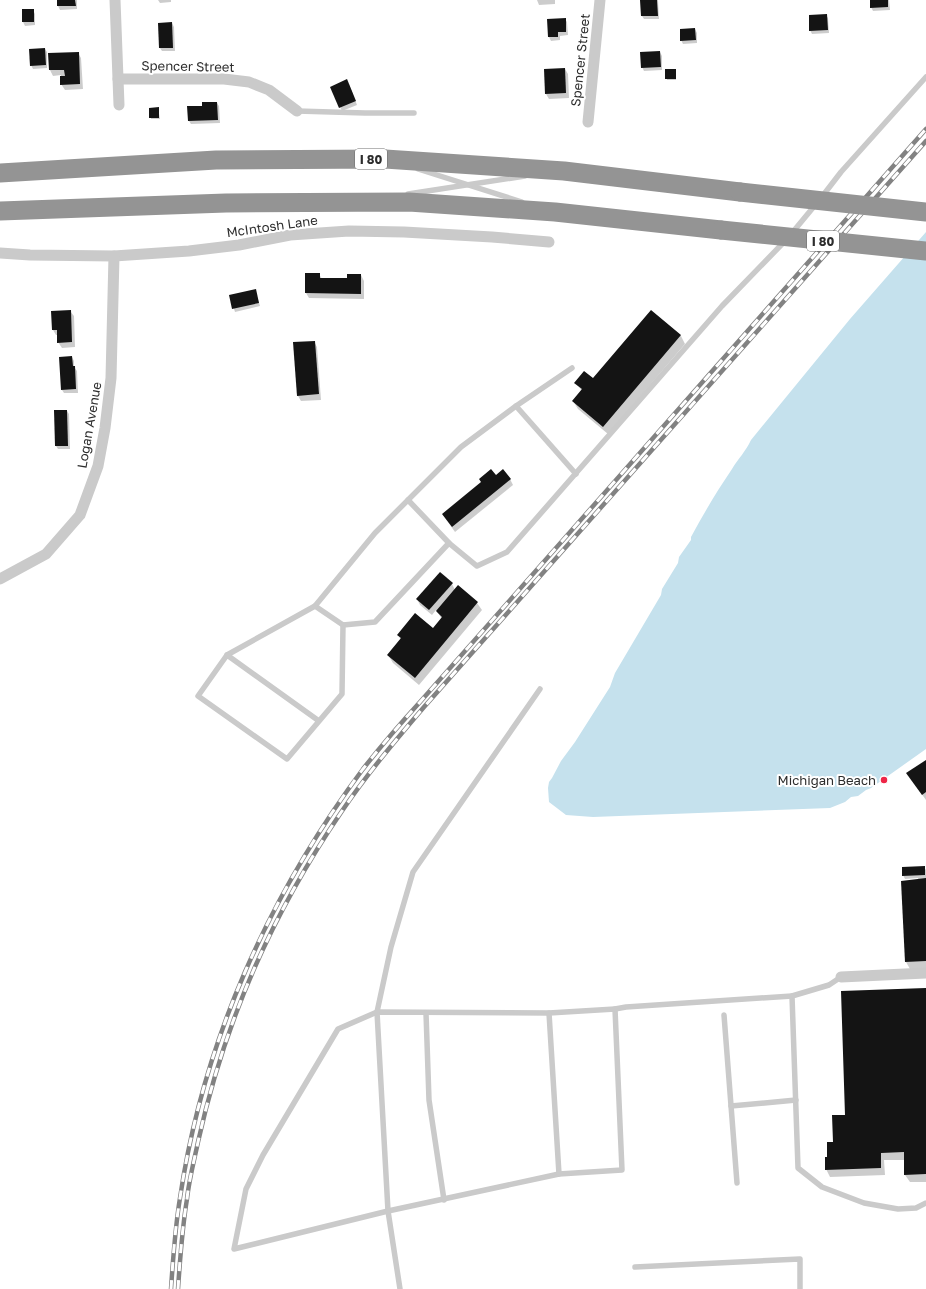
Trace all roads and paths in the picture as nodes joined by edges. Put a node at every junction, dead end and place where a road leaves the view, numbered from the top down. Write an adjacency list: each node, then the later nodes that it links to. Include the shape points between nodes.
1 (115, 0): 4 (street)
2 (600, 0): 8 (street, Spencer Street)
3 (926, 77): 25 (lane, via 841,172 794,232 722,306)
4 (118, 79): 5 (street); 6 (street, Spencer Street, via 224,79 249,82 269,90)
5 (119, 104)
6 (297, 111): 7 (lane)
7 (414, 112)
8 (588, 122)
9 (385, 159): 10 (lane); 12 (highway, I 80); 13 (highway, I 80, via 216,160)
10 (408, 166)
11 (415, 168): 14 (lane)
12 (564, 170): 14 (lane); 18 (highway, I 80, bridge)
13 (0, 173)
14 (468, 185): 15 (lane); 17 (lane)
15 (355, 202): 16 (highway, I 80, via 226,203); 17 (highway, I 80, via 409,202)
16 (0, 211)
17 (555, 212): 20 (highway, I 80, bridge)
18 (926, 212)
19 (548, 242): 22 (street, McIntosh Lane, via 404,232 349,231 290,235 189,251)
20 (926, 251)
21 (0, 253): 22 (street, McIntosh Lane)
22 (114, 256): 28 (street, Logan Avenue, via 111,378 98,466 80,515 46,554)
23 (572, 368): 24 (lane)
24 (516, 406): 25 (lane); 26 (lane, via 461,447)
25 (576, 474): 27 (lane, via 507,552 477,566)
26 (408, 500): 27 (lane); 29 (lane, via 375,533)
27 (449, 543): 30 (lane, via 375,622)
28 (0, 579)
29 (315, 606): 30 (lane); 31 (lane)
30 (343, 625): 33 (lane, via 342,694)
31 (227, 655): 33 (lane); 33 (lane, via 198,696 287,759)
32 (540, 689): 38 (lane, via 413,872 391,947)
33 (319, 721)
34 (926, 973): 35 (street)
35 (841, 977): 36 (lane, via 830,985)
36 (792, 996): 37 (lane, via 626,1006); 42 (lane)
37 (615, 1009): 40 (lane); 44 (lane, via 622,1170)
38 (377, 1012): 39 (lane); 48 (lane); 48 (lane, via 338,1029 263,1155 246,1189 234,1249)
39 (426, 1012): 40 (lane); 46 (lane, via 429,1100)
40 (549, 1013): 44 (lane)
41 (724, 1015): 43 (lane)
42 (796, 1100): 43 (lane); 47 (lane, via 798,1168 822,1187 864,1203 898,1209 916,1208)
43 (731, 1106): 45 (lane)
44 (559, 1174): 46 (lane)
45 (738, 1183)
46 (444, 1200): 48 (lane)
47 (926, 1203)
48 (388, 1211): 50 (lane)
49 (635, 1267): 51 (lane, via 800,1259)
50 (400, 1289)
51 (800, 1289)

